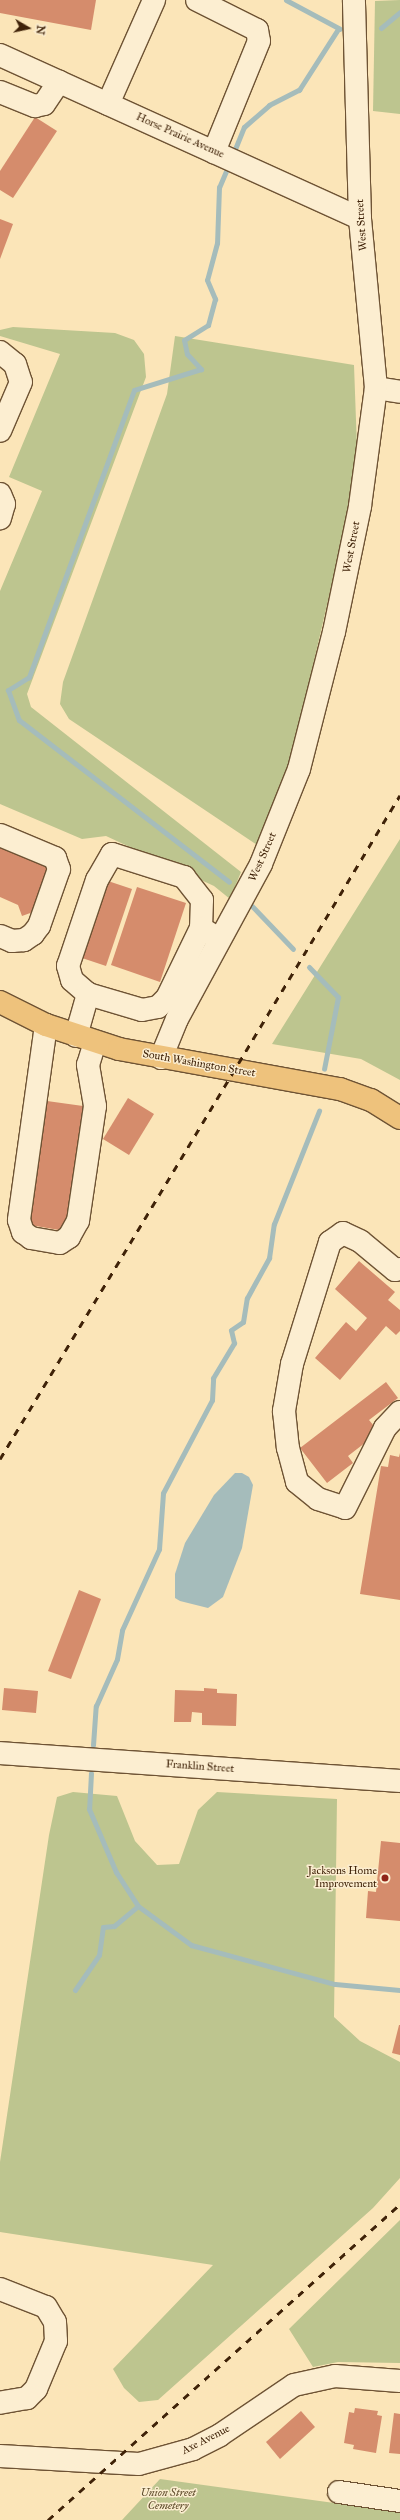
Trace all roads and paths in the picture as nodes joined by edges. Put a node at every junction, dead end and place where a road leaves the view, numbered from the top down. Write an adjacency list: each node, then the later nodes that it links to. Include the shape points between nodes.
1 (154, 0): 7 (street)
2 (197, 0): 8 (street, via 257,30 259,41)
3 (354, 0): 9 (street, West Street)
4 (0, 55): 5 (street, Horse Prairie Avenue)
5 (59, 82): 6 (street, via 44,104 35,106); 7 (street, Horse Prairie Avenue)
6 (0, 92)
7 (108, 104): 8 (street, Horse Prairie Avenue)
8 (217, 153): 9 (street, Horse Prairie Avenue)
9 (360, 218): 11 (street, West Street)
10 (0, 352): 13 (street, via 15,364 21,382)
11 (376, 388): 12 (street); 19 (street, West Street, via 360,506 334,632 299,770 262,864)
12 (400, 392)
13 (0, 431)
14 (0, 494): 15 (street, via 4,504)
15 (0, 518)
16 (0, 835): 18 (street, via 55,858 59,869 39,926 33,934 24,940 12,941)
17 (201, 928): 19 (street); 20 (street, via 166,998 158,1007 142,1010); 20 (street, via 202,900 184,877 112,854 97,880 68,966 72,980)
18 (0, 936)
19 (222, 940): 24 (street, West Street, via 177,1019)
20 (88, 994): 23 (street)
21 (0, 1002): 22 (main road, South Washington Street)
22 (46, 1025): 23 (main road, South Washington Street); 23 (street, via 19,1220 22,1232 31,1238 60,1243 69,1237 78,1221 95,1106)
23 (85, 1039): 24 (main road, South Washington Street)
24 (160, 1058): 25 (main road, South Washington Street, via 340,1089 371,1100)
25 (400, 1118)
26 (400, 1269): 27 (street, via 395,1270 360,1241 343,1233 330,1242 292,1364 284,1411 288,1448 296,1482 318,1499 345,1508 385,1428)
27 (400, 1412)
28 (0, 1753): 29 (street, Franklin Street)
29 (400, 1781)
30 (0, 2288): 32 (street, via 46,2307 55,2322 56,2341 36,2389 27,2398)
31 (400, 2381): 33 (street, Axe Avenue, via 335,2376 294,2385 220,2435 193,2449 138,2464)
32 (0, 2403)
33 (0, 2456)
34 (339, 2492): 35 (street)
35 (400, 2500)

